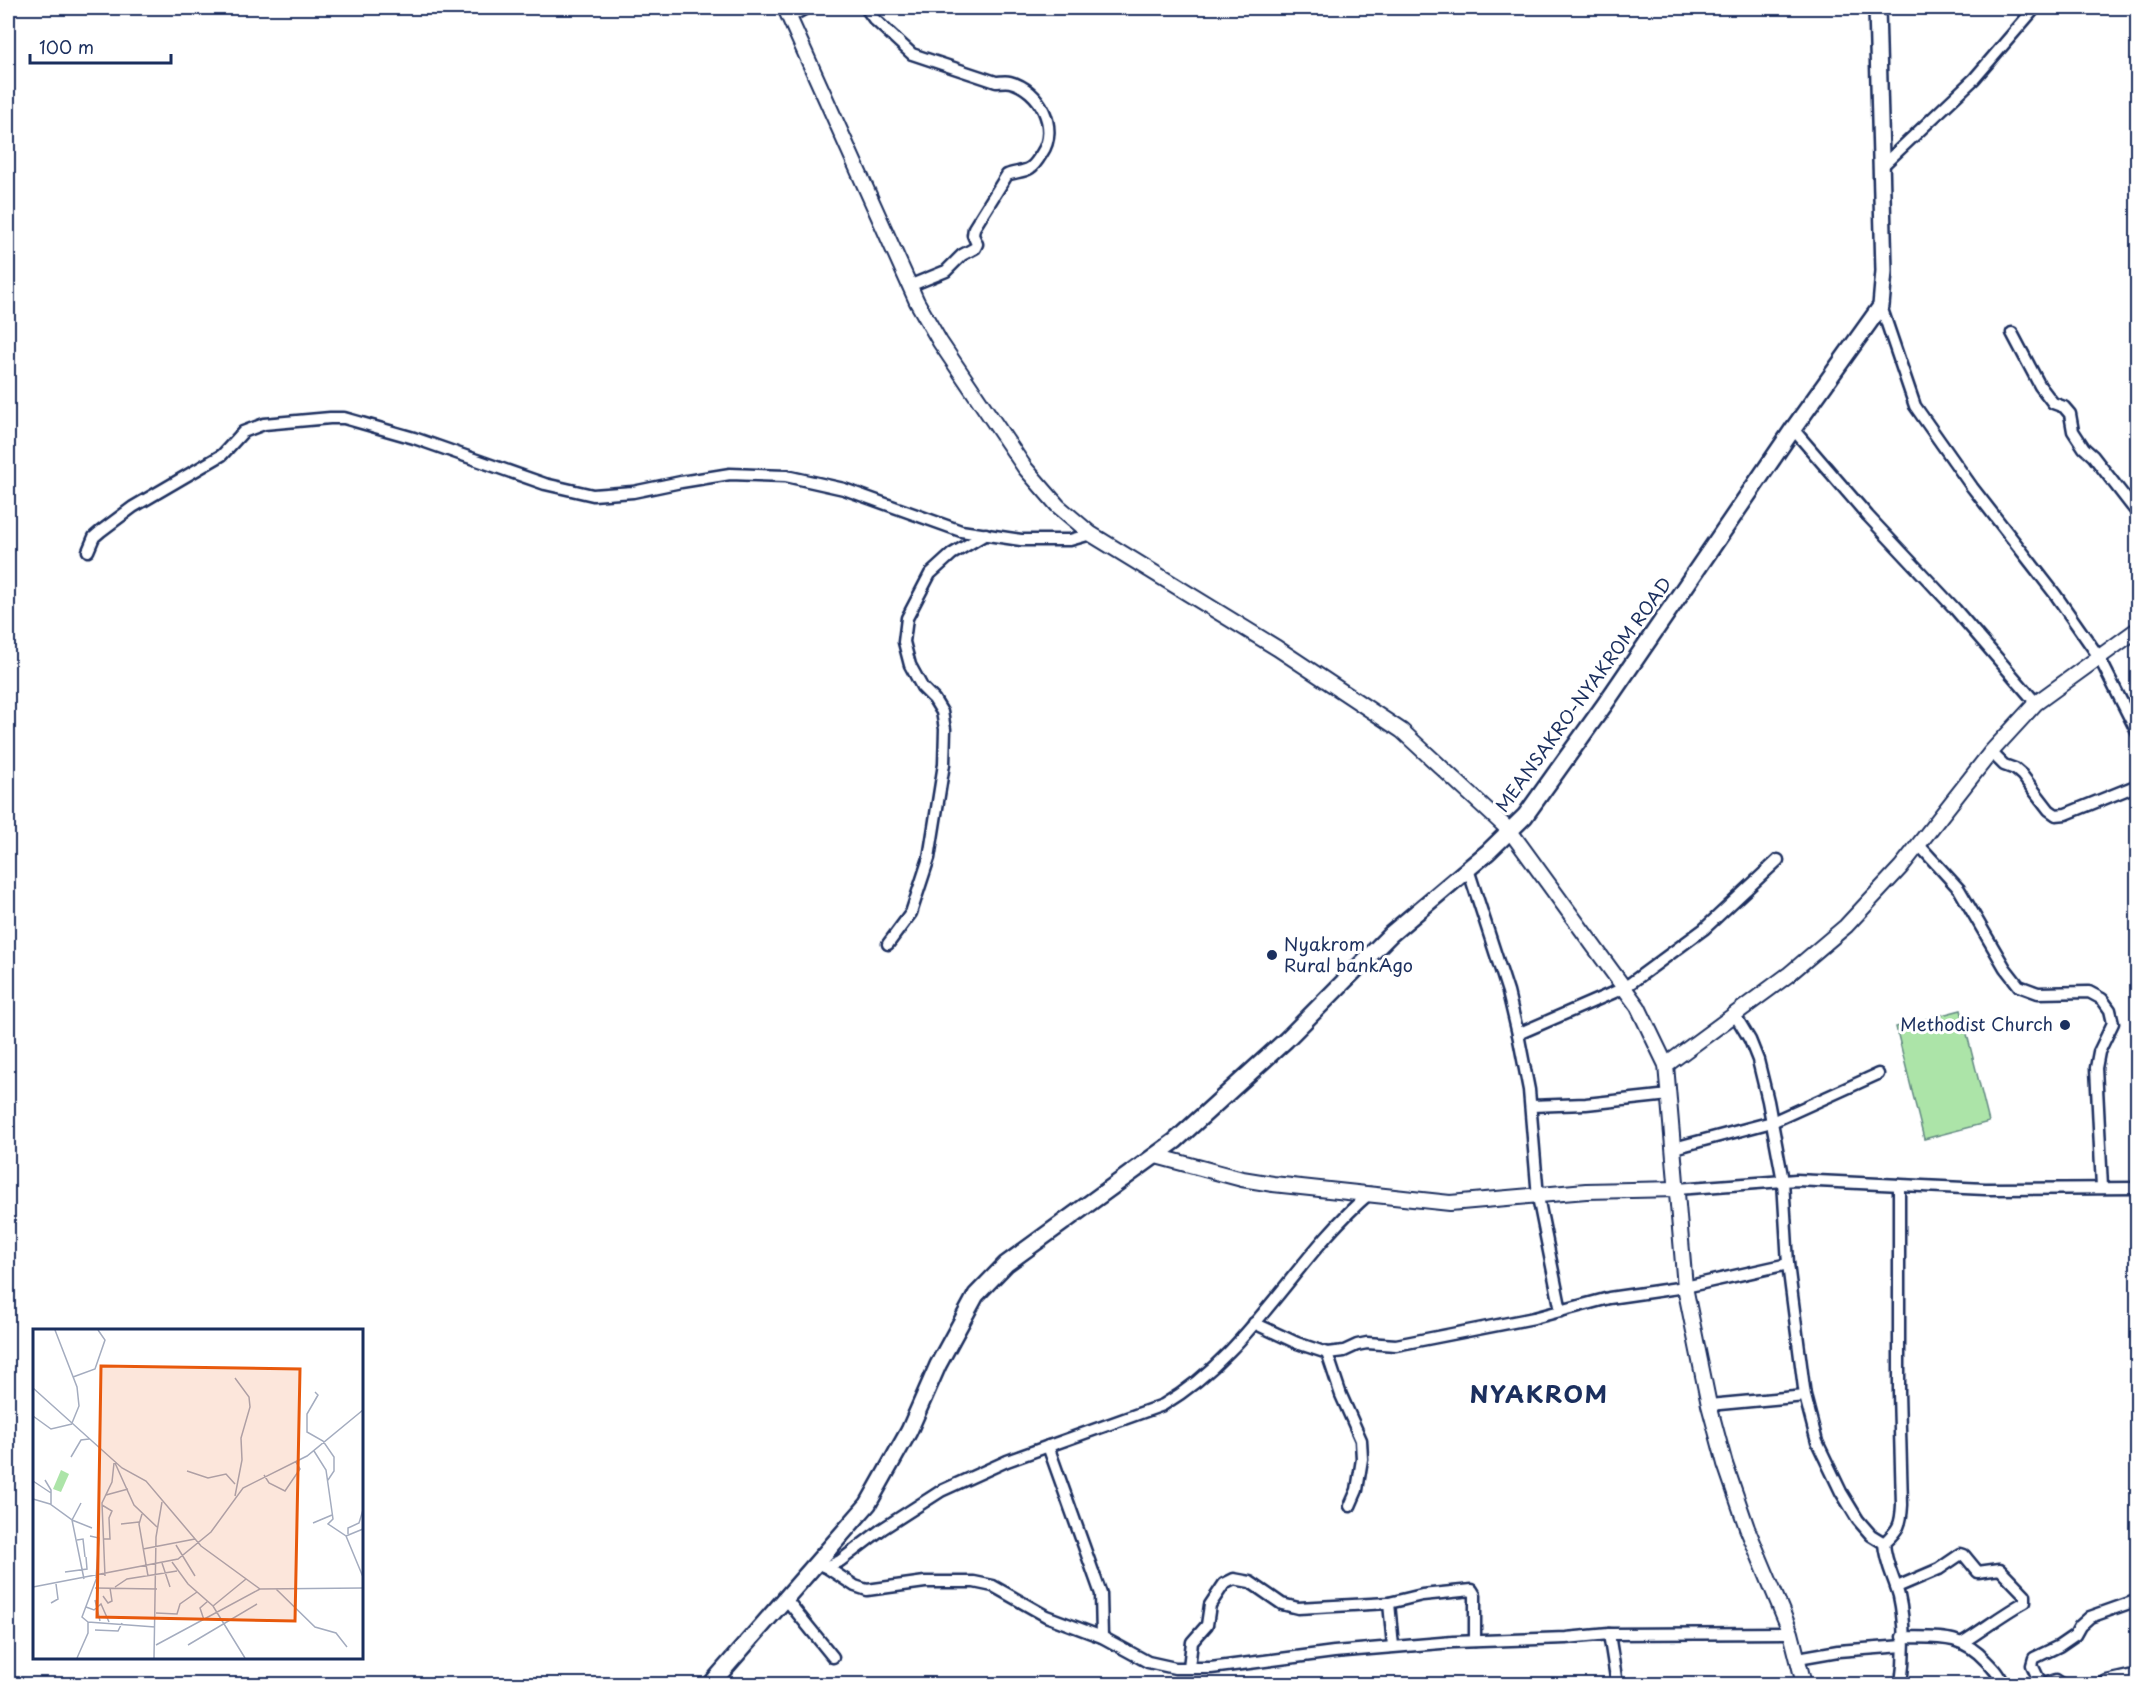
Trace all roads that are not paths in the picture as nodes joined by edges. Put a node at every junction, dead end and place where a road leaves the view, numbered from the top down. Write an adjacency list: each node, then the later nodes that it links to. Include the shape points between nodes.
1 (806, 8): 5 (street)
2 (866, 8): 7 (street, via 912,54 1023,89 1035,98 1048,125 1049,137 1039,157 1031,167 1007,174 980,219 973,232 975,248 946,271)
3 (1877, 8): 6 (main road)
4 (2035, 8): 6 (street, via 1974,79)
5 (787, 12): 7 (street)
6 (1880, 168): 8 (main road, via 1884,271)
7 (909, 286): 13 (street, via 940,342 1025,468 1058,506)
8 (1881, 306): 10 (main road, MEANSAKRO-NYAKROM ROAD); 16 (street, via 1915,406)
9 (2012, 333): 11 (street, via 2040,386 2070,414 2073,431 2084,448)
10 (1793, 429): 17 (street); 21 (main road, MEANSAKRO-NYAKROM ROAD, via 1605,704 1525,816)
11 (2138, 514)
12 (986, 534): 13 (street, via 1021,540 1070,540); 14 (street, via 961,531 844,489 786,476 730,474 633,492 592,495 545,484 414,438 344,418 330,418 264,424 243,432 222,455 133,507 101,531); 25 (street, via 952,554 930,574 907,618 904,642 910,665 942,712 944,764 929,858 910,913)
13 (1091, 534): 21 (street, via 1269,642 1402,731)
14 (88, 551)
15 (2138, 629): 16 (street)
16 (2099, 657): 17 (street); 18 (street)
17 (2036, 703): 19 (street)
18 (2138, 734)
19 (1991, 752): 20 (street, via 2004,765 2016,769 2055,815); 22 (street)
20 (2138, 785)
21 (1510, 831): 24 (main road, MEANSAKRO-NYAKROM ROAD); 26 (street)
22 (1919, 845): 27 (street, via 1846,926); 38 (street, via 1959,889 2019,986 2038,993 2089,992 2102,999 2110,1010 2113,1023 2096,1068)
23 (1778, 860): 26 (street, via 1704,930)
24 (1468, 869): 28 (street); 35 (main road, MEANSAKRO-NYAKROM ROAD, via 1391,934 1249,1075)
25 (888, 944)
26 (1624, 988): 28 (street); 29 (street, via 1638,1007)
27 (1735, 1015): 29 (street); 33 (street, via 1758,1060)
28 (1518, 1034): 32 (street)
29 (1666, 1065): 31 (street)
30 (1878, 1074): 33 (street)
31 (1669, 1095): 32 (street); 34 (street)
32 (1531, 1106): 42 (street)
33 (1772, 1122): 34 (street); 36 (street)
34 (1674, 1148): 40 (street)
35 (1156, 1156): 41 (street, via 1242,1179); 53 (main road, MEANSAKRO-NYAKROM ROAD, via 1027,1247 976,1295 883,1480)
36 (1783, 1181): 37 (street); 40 (street); 43 (street)
37 (1899, 1185): 38 (street, via 1984,1189); 52 (street, via 1902,1505 1898,1530)
38 (2102, 1187): 39 (street)
39 (2138, 1188)
40 (1677, 1189): 42 (street, via 1586,1191); 44 (street)
41 (1370, 1193): 42 (street, via 1450,1203); 46 (street, via 1348,1211)
42 (1538, 1197): 45 (street)
43 (1788, 1264): 44 (street); 48 (street)
44 (1685, 1287): 45 (street, via 1609,1298); 49 (street)
45 (1561, 1311): 47 (street, via 1396,1345 1367,1343)
46 (1254, 1323): 47 (street); 50 (street, via 1185,1392 1163,1405)
47 (1328, 1353): 51 (street, via 1361,1440 1360,1469)
48 (1805, 1396): 49 (street); 52 (street, via 1817,1442 1841,1492 1857,1520)
49 (1708, 1405): 58 (street, via 1747,1528)
50 (1048, 1446): 53 (street, via 941,1491 882,1528 840,1561); 60 (street, via 1101,1594)
51 (1350, 1506)
52 (1884, 1543): 54 (street, via 1884,1555)
53 (822, 1565): 55 (main road, MEANSAKRO-NYAKROM ROAD); 60 (street, via 867,1590 925,1582 993,1586 1046,1616)
54 (1896, 1587): 62 (street); 63 (street, via 1940,1569 1961,1554 1978,1572 2002,1571 2025,1595 2025,1602)
55 (786, 1599): 65 (street); 69 (main road, MEANSAKRO-NYAKROM ROAD)
56 (2138, 1600): 74 (street, via 2090,1617 2060,1646 2034,1658 2032,1665 2040,1682 2056,1680)
57 (1389, 1603): 61 (street, via 1472,1590); 64 (street); 67 (street, via 1290,1607 1256,1585 1234,1579 1224,1584 1210,1605 1207,1625 1192,1642)
58 (1791, 1633): 59 (street); 66 (street)
59 (1609, 1634): 61 (street); 70 (street)
60 (1102, 1637): 67 (street, via 1155,1664)
61 (1475, 1641): 64 (street)
62 (1903, 1642): 63 (street); 66 (street); 72 (street)
63 (1963, 1642): 73 (street, via 1975,1648)
64 (1393, 1646): 67 (street, via 1211,1668)
65 (833, 1657)
66 (1798, 1658): 71 (street)
67 (1189, 1667)
68 (2138, 1674): 75 (street)
69 (711, 1684)
70 (1617, 1684)
71 (1804, 1684)
72 (1901, 1684)
73 (2002, 1684)
74 (2062, 1684)
75 (2101, 1684)

